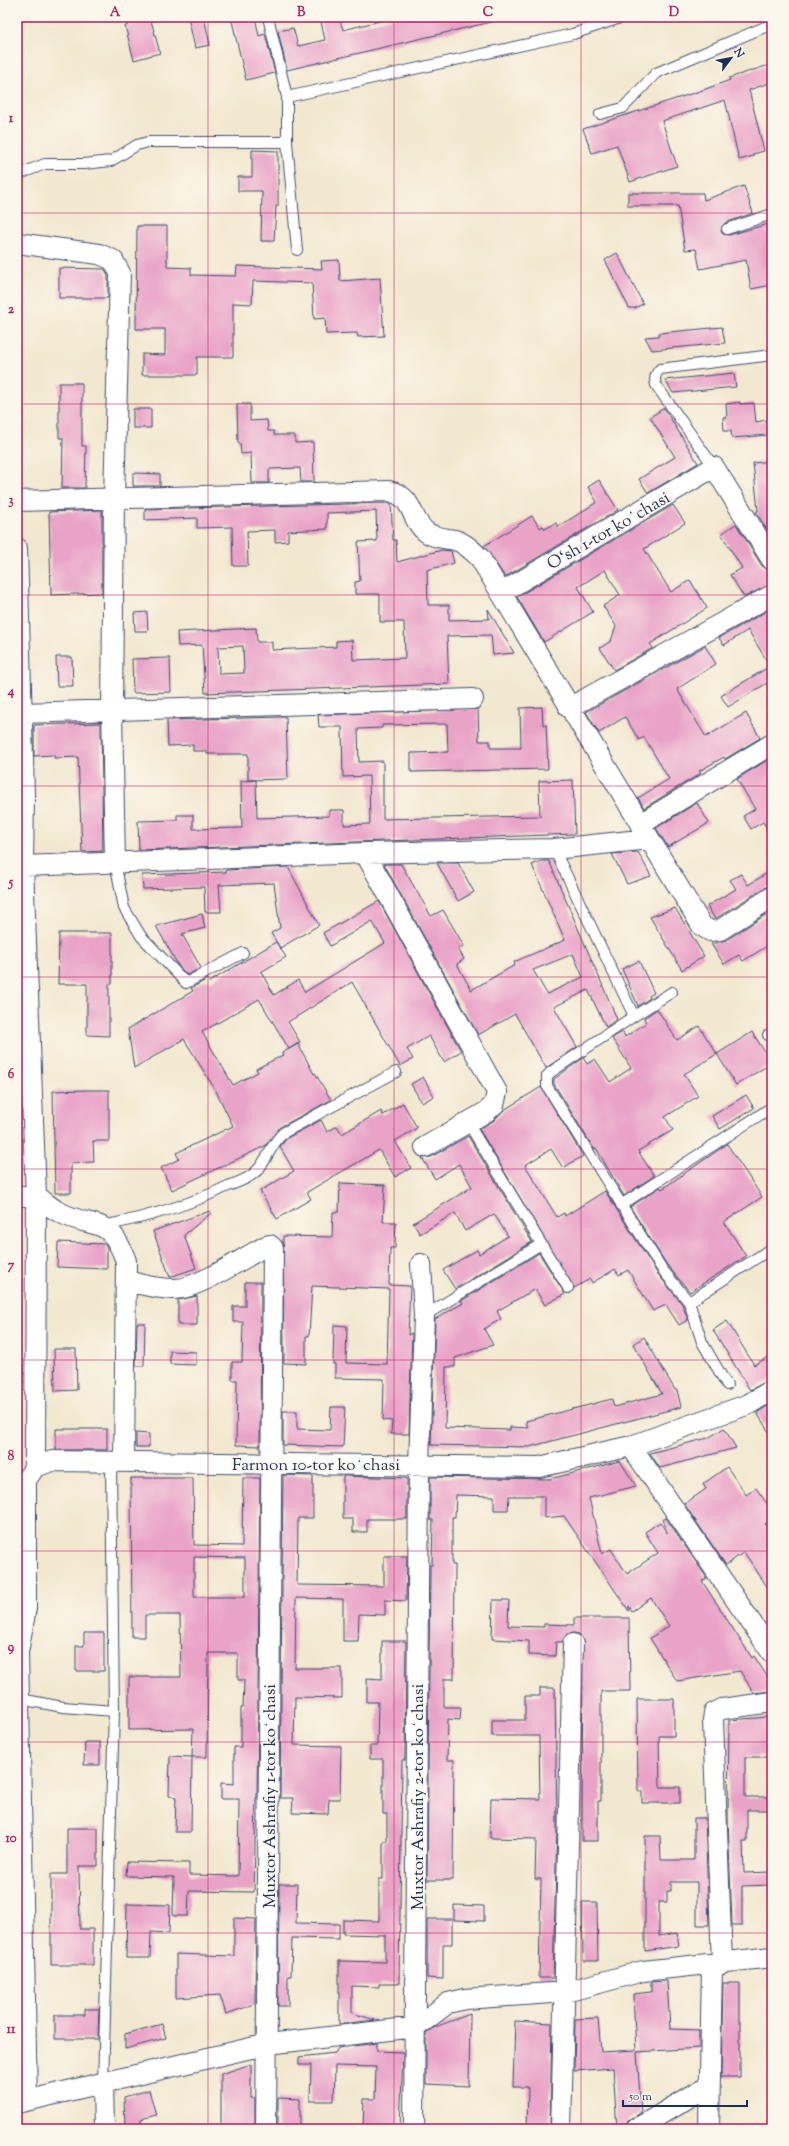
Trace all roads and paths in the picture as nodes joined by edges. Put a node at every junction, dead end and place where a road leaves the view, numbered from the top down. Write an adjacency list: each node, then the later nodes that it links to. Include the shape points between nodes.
1 (268, 17): 4 (lane)
2 (623, 17): 4 (lane, via 573,34)
3 (772, 24): 5 (lane, via 656,73 623,108)
4 (287, 97): 6 (lane)
5 (600, 114)
6 (287, 142): 7 (lane, via 148,142 137,145 111,161 45,164); 11 (lane)
7 (17, 175)
8 (772, 214): 9 (lane)
9 (727, 229)
10 (17, 243): 14 (street, via 99,254 113,260 120,273)
11 (297, 250)
12 (772, 355): 13 (lane, via 660,369 657,372 654,378 656,385)
13 (714, 467): 17 (street); 18 (street, O‘sh 1-tor koʻchasi)
14 (114, 498): 15 (street); 18 (street, via 395,492 409,502 425,531 437,537 456,540 470,548 480,558); 22 (street)
15 (17, 501)
16 (17, 548): 23 (street)
17 (772, 560)
18 (501, 593): 21 (street)
19 (772, 595): 21 (street)
20 (473, 699): 22 (street)
21 (569, 708): 26 (street)
22 (112, 712): 23 (street); 29 (street)
23 (22, 713): 25 (street)
24 (772, 744): 26 (street)
25 (20, 793): 30 (street)
26 (644, 831): 27 (street); 31 (street, via 706,929 720,930)
27 (554, 849): 28 (street); 34 (lane)
28 (365, 853): 29 (street); 37 (street, via 495,1087 497,1098 494,1105)
29 (116, 862): 30 (street); 32 (lane, via 124,908 140,936 186,983)
30 (23, 866): 39 (street)
31 (772, 897)
32 (243, 953)
33 (672, 992): 34 (lane)
34 (634, 1016): 40 (lane, via 551,1072 546,1083)
35 (396, 1072): 41 (lane, via 283,1133 274,1142 253,1175 155,1216)
36 (772, 1107): 40 (lane)
37 (468, 1123): 38 (street); 42 (lane)
38 (425, 1147)
39 (26, 1196): 41 (street, via 60,1212); 55 (street)
40 (621, 1205): 47 (lane, via 662,1269)
41 (103, 1226): 45 (street, via 113,1234 121,1246)
42 (541, 1244): 46 (lane); 48 (lane)
43 (772, 1248): 47 (lane)
44 (421, 1264): 48 (street, Muxtor Ashrafiy 2-tor koʻchasi)
45 (128, 1281): 52 (street); 53 (street, Muxtor Ashrafiy 1-tor koʻchasi, via 147,1286 181,1288 200,1282 266,1246 272,1246)
46 (568, 1288)
47 (689, 1302): 49 (lane, via 702,1342)
48 (424, 1316): 54 (street, Muxtor Ashrafiy 2-tor koʻchasi)
49 (728, 1385)
50 (772, 1390): 51 (street, Farmon 10-tor koʻchasi, via 749,1404)
51 (631, 1446): 54 (street, Farmon 10-tor koʻchasi, via 539,1466); 58 (street)
52 (117, 1462): 53 (street, Farmon 10-tor koʻchasi); 55 (street, Farmon 10-tor koʻchasi, via 52,1461); 61 (lane)
53 (272, 1464): 54 (street, Farmon 10-tor koʻchasi); 66 (street, Muxtor Ashrafiy 1-tor koʻchasi)
54 (419, 1465): 65 (street, Muxtor Ashrafiy 2-tor koʻchasi)
55 (35, 1467): 57 (street, via 26,1480 26,1608)
56 (573, 1644): 64 (street)
57 (18, 1652): 59 (street)
58 (772, 1654)
59 (20, 1699): 61 (lane, via 63,1707); 69 (street)
60 (772, 1702): 63 (street, via 722,1709 714,1714)
61 (114, 1711): 67 (lane)
62 (772, 1957): 63 (street)
63 (717, 1964): 64 (street, via 643,1971); 68 (street)
64 (566, 1992): 65 (street, via 466,1999 448,2003); 73 (street)
65 (416, 2028): 66 (street); 72 (street, Muxtor Ashrafiy 2-tor koʻchasi)
66 (268, 2044): 67 (street); 71 (street, Muxtor Ashrafiy 1-tor koʻchasi)
67 (103, 2083): 69 (street); 70 (street)
68 (708, 2086): 74 (street); 75 (street)
69 (22, 2102)
70 (104, 2129)
71 (266, 2129)
72 (414, 2129)
73 (561, 2129)
74 (636, 2129)
75 (708, 2129)

